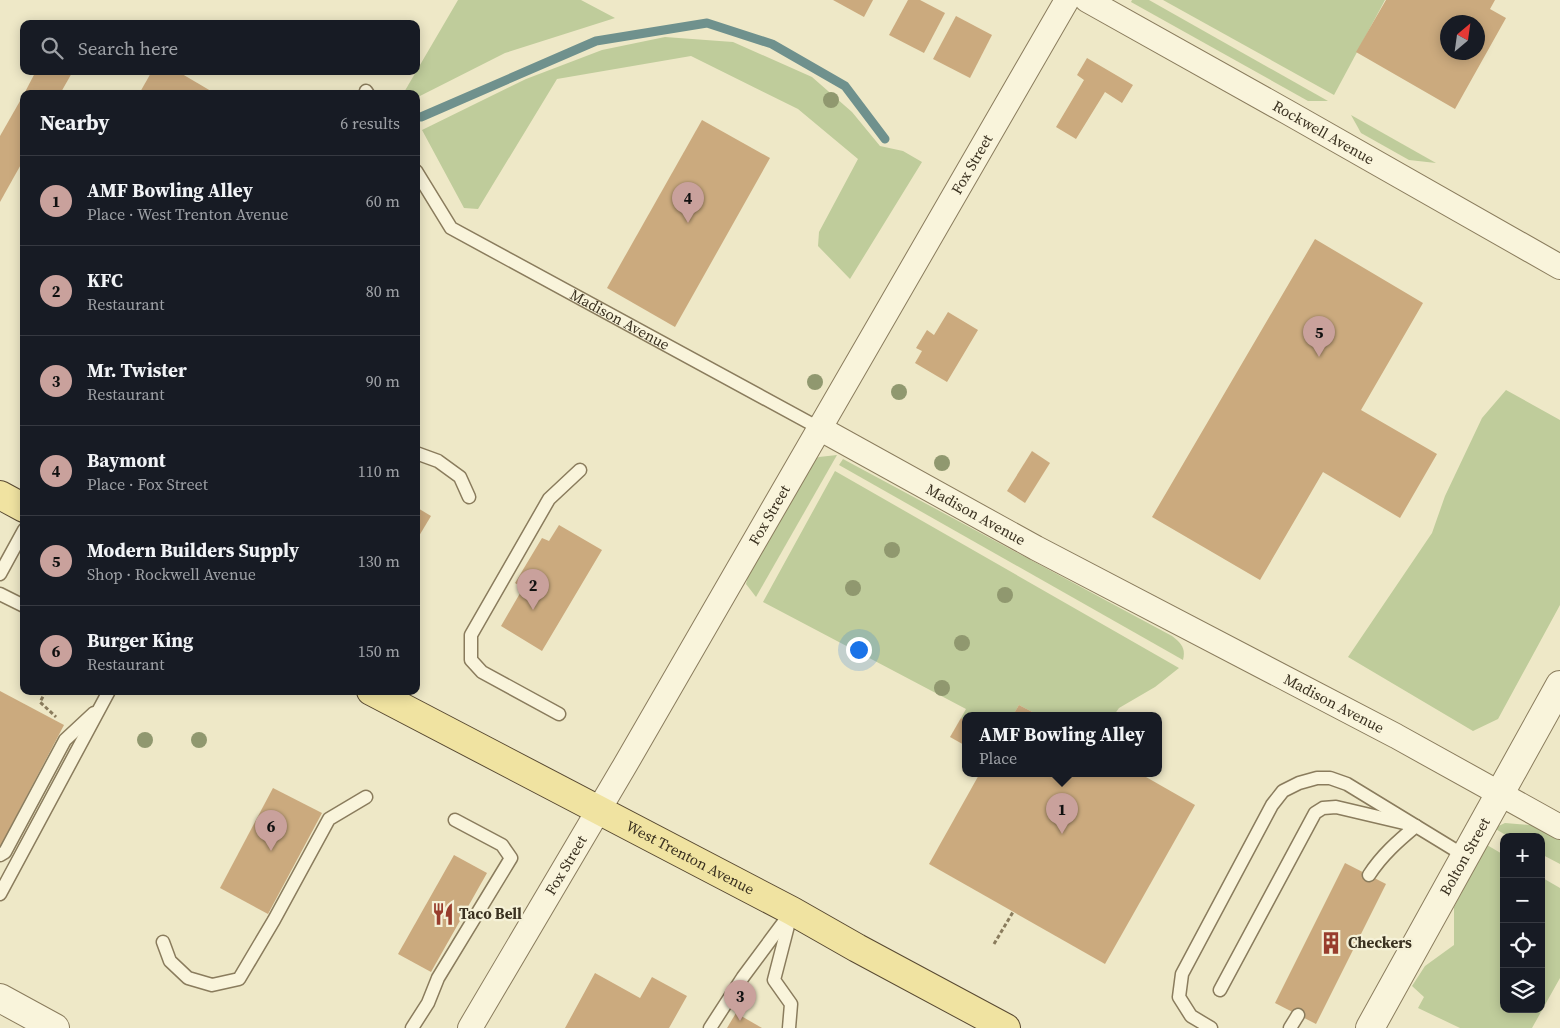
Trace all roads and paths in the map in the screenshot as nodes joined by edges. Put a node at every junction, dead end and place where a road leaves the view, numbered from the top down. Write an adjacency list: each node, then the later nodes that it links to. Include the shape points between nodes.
1 (1067, 0): 5 (street, Fox Street)
2 (1097, 2): 4 (street, Rockwell Avenue)
3 (420, 178): 5 (lane, Madison Avenue, via 451,228)
4 (1560, 267)
5 (819, 428): 22 (street, Madison Avenue, via 1036,548); 24 (street, Fox Street)
6 (420, 454): 9 (lane, via 438,461 460,477)
7 (580, 470): 20 (lane, via 549,499 471,635 472,660 482,672)
8 (0, 495): 10 (main road)
9 (469, 496)
10 (20, 506)
11 (20, 537): 12 (lane)
12 (0, 574)
13 (0, 594): 14 (lane)
14 (20, 604)
15 (1560, 685): 22 (street, Bolton Street)
16 (44, 695): 21 (path, via 40,702)
17 (107, 695): 19 (lane)
18 (379, 695): 24 (main road, West Trenton Avenue)
19 (102, 705): 28 (lane, via 65,740 5,852); 31 (lane)
20 (559, 714)
21 (56, 717)
22 (1500, 793): 27 (street, Madison Avenue); 29 (street, Bolton Street)
23 (366, 797): 34 (lane, via 329,819 239,979 212,986 188,978 170,961)
24 (598, 811): 32 (main road, West Trenton Avenue); 41 (street, Fox Street)
25 (455, 820): 40 (lane, via 502,845 511,858 438,978 428,1003)
26 (1416, 826): 29 (lane); 30 (lane, via 1378,860); 36 (lane, via 1336,807 1315,813); 45 (lane, via 1347,784 1330,778 1299,783 1283,791 1272,805 1182,974 1179,997 1191,1016)
27 (1560, 826)
28 (0, 855)
29 (1465, 856): 47 (street, Bolton Street)
30 (1369, 875)
31 (0, 894)
32 (792, 911): 42 (lane); 43 (lane, via 774,980 791,1004); 44 (main road, West Trenton Avenue)
33 (1013, 912): 35 (path)
34 (163, 942)
35 (994, 944)
36 (1220, 990)
37 (0, 998): 39 (street)
38 (1298, 1015): 46 (lane)
39 (55, 1028)
40 (412, 1028)
41 (470, 1028)
42 (710, 1028)
43 (789, 1028)
44 (1006, 1028)
45 (1211, 1028)
46 (1290, 1028)
47 (1370, 1028)

